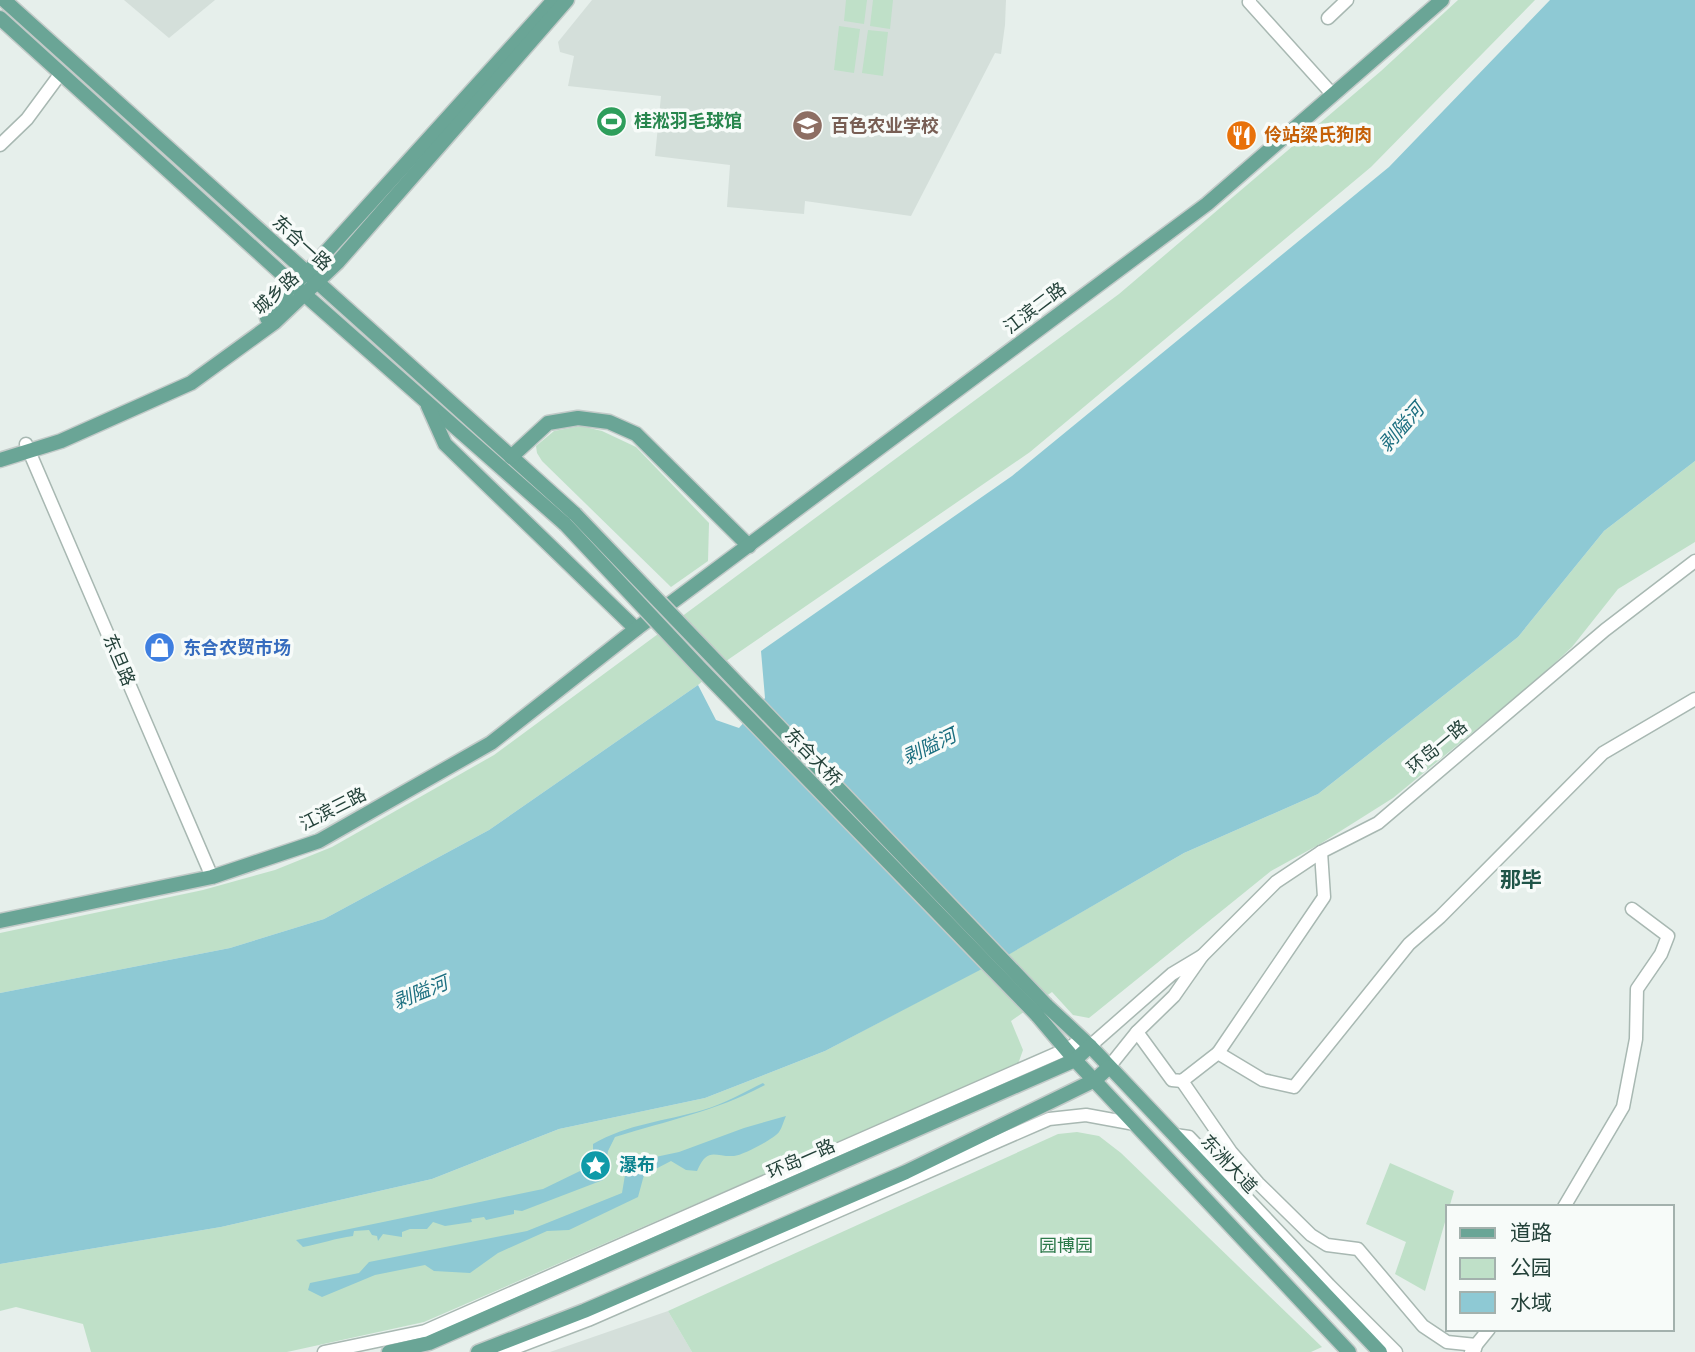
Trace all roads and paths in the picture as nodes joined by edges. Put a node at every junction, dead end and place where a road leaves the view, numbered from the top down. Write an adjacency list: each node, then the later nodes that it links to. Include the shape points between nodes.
1 (4, 0): 12 (main road, 东合一路)
2 (554, 0): 12 (main road, 城乡路)
3 (567, 0): 12 (main road, 城乡路, via 338,262)
4 (1251, 0): 10 (street, via 1248,2)
5 (1347, 0): 8 (street)
6 (1442, 0): 10 (main road, 江滨二路)
7 (0, 18): 9 (main road, 东合一路)
8 (1328, 18)
9 (61, 73): 11 (street, via 27,119); 13 (main road, 东合一路)
10 (1333, 95): 20 (main road, 江滨二路, via 1207,204)
11 (0, 145)
12 (312, 278): 13 (main road, 城乡路); 17 (main road, 东合一路)
13 (298, 289): 14 (main road, 东合一路); 15 (main road, 城乡路, via 187,376)
14 (426, 402): 19 (main road, 东合一路); 22 (main road, via 445,444)
15 (28, 447): 16 (main road, 城乡路); 18 (main road, 城乡路); 25 (street, 东旦路)
16 (0, 452)
17 (511, 457): 19 (main road, 东合一路); 20 (main road, via 548,423 578,418 609,422 636,434)
18 (0, 460)
19 (570, 519): 29 (main road, 东合大桥, bridge, via 691,658)
20 (749, 546): 22 (main road, 江滨二路)
21 (1694, 565): 24 (street, 环岛一路, via 1605,630 1378,822)
22 (636, 629): 25 (main road, 江滨三路, via 491,743 320,841)
23 (1695, 699): 32 (street, via 1603,753 1409,944 1294,1087 1263,1080)
24 (1321, 852): 28 (street, 环岛一路, via 1276,882); 32 (street, via 1324,897)
25 (212, 877): 27 (main road, 江滨三路)
26 (1632, 909): 44 (street, via 1668,936 1637,989 1636,1039 1623,1107)
27 (0, 921)
28 (1202, 956): 30 (street, 环岛一路, via 1174,996); 31 (street, 环岛一路, via 1172,974)
29 (1041, 1010): 31 (main road, 东洲大道); 33 (main road)
30 (1137, 1032): 34 (street, 环岛一路); 36 (street, via 1172,1080)
31 (1086, 1043): 33 (main road, 环岛一路); 34 (main road, 东洲大道)
32 (1218, 1052): 36 (street)
33 (1071, 1054): 35 (main road); 47 (street, via 425,1331); 48 (main road, 环岛一路, via 429,1343)
34 (1110, 1067): 35 (main road, 环岛一路); 38 (main road, 东洲大道)
35 (1096, 1080): 37 (main road); 40 (main road, 环岛一路)
36 (1182, 1081): 46 (street, via 1231,1152 1311,1235 1327,1245 1358,1249 1423,1326 1447,1342)
37 (1135, 1124): 41 (main road); 43 (street, via 1086,1115 1049,1119)
38 (1175, 1135): 39 (main road, 东洲大道); 53 (street, via 1189,1137)
39 (1198, 1159): 41 (main road); 52 (main road, 东洲大道)
40 (906, 1172): 42 (main road, 环岛一路); 43 (main road)
41 (1182, 1174): 51 (main road)
42 (878, 1183): 43 (main road); 49 (main road, 环岛一路)
43 (893, 1187): 50 (street)
44 (1565, 1205)
45 (1487, 1331): 46 (street)
46 (1473, 1349)
47 (324, 1352)
48 (389, 1352)
49 (478, 1352)
50 (504, 1352)
51 (1349, 1352)
52 (1380, 1352)
53 (1396, 1352)

